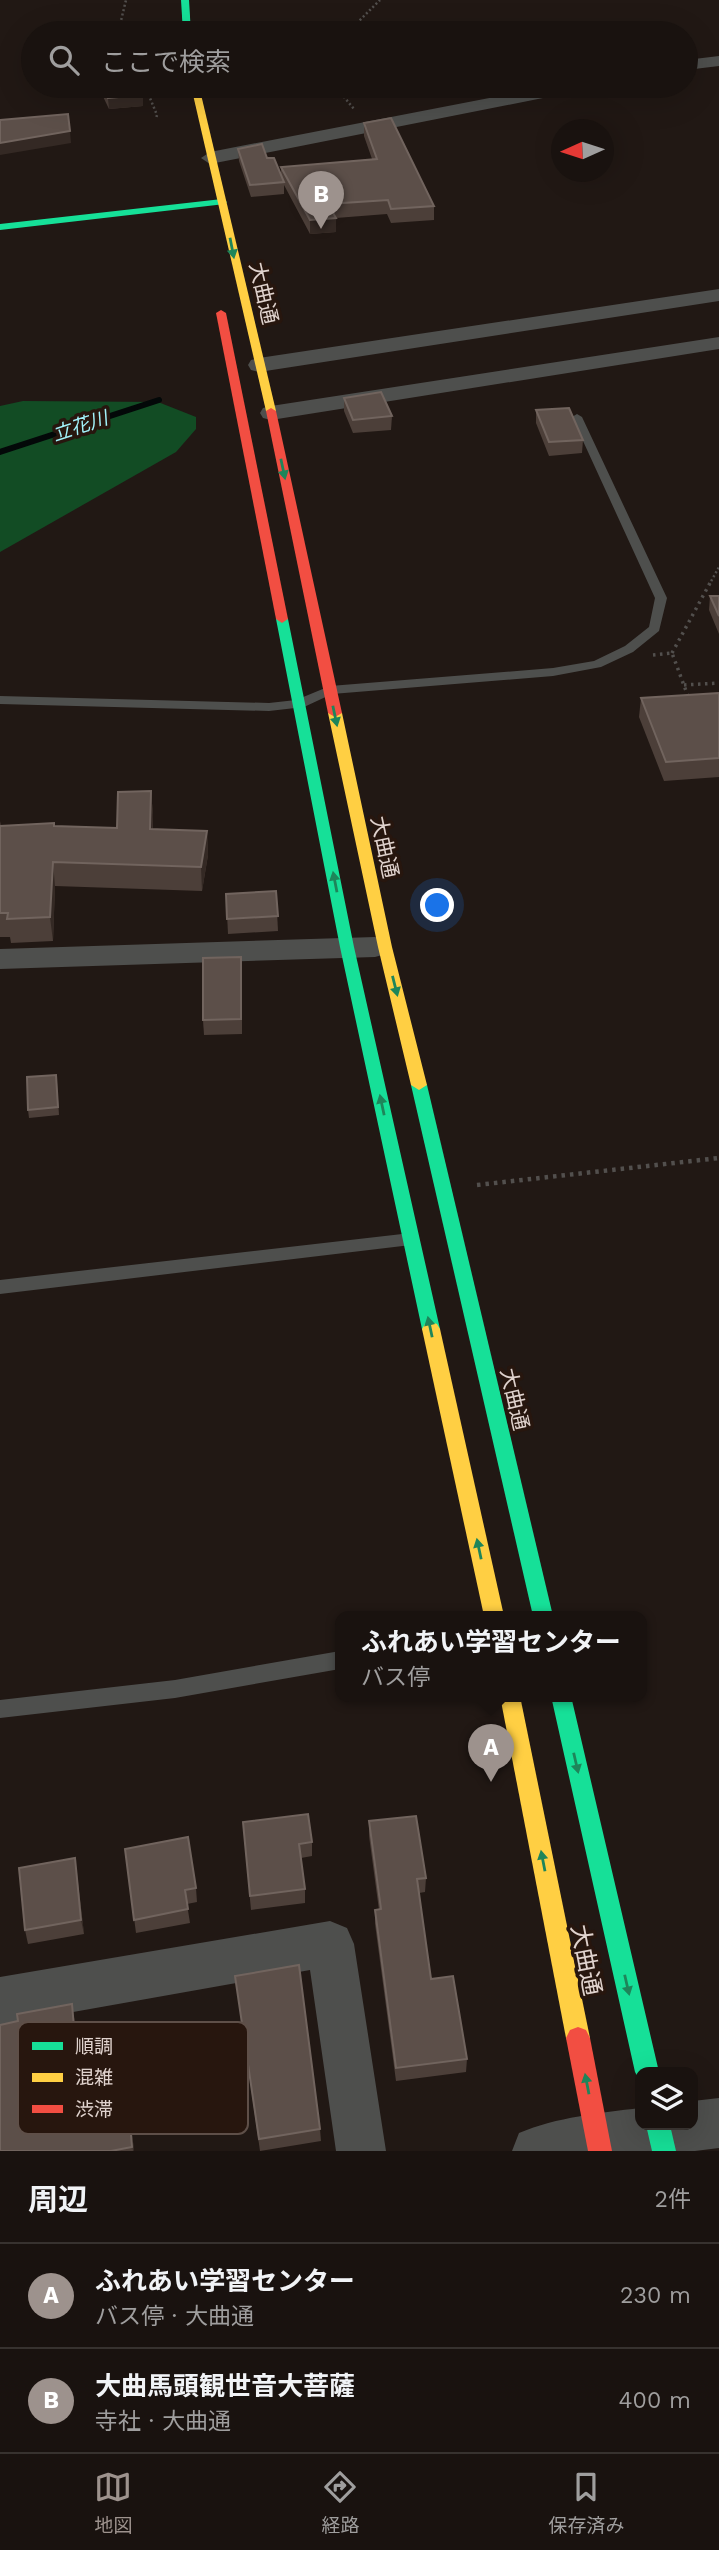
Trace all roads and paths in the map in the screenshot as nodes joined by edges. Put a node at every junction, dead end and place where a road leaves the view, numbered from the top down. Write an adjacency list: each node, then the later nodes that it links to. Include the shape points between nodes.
1 (126, 0): 4 (path)
2 (185, 0): 5 (main road)
3 (380, 0): 6 (path)
4 (121, 21)
5 (186, 21)
6 (359, 21)
7 (719, 61): 8 (street)
8 (698, 64)
9 (150, 98): 12 (path)
10 (198, 98): 13 (main road, 大曲通)
11 (517, 98): 13 (street)
12 (156, 119)
13 (210, 158): 15 (main road, 大曲通)
14 (195, 198): 15 (main road); 16 (main road); 17 (main road)
15 (222, 202): 21 (main road, 大曲通, one-way to 21)
16 (201, 222)
17 (0, 227)
18 (719, 295): 21 (street)
19 (218, 298): 31 (main road)
20 (719, 343): 22 (street)
21 (259, 365): 22 (main road, 大曲通)
22 (271, 413): 29 (main road, 大曲通, one-way to 29)
23 (577, 417): 25 (lane, via 661,598 654,628)
24 (719, 566): 26 (path)
25 (629, 649): 26 (path, via 651,655); 29 (lane, via 597,664 553,672)
26 (672, 653): 28 (path)
27 (719, 683): 28 (path)
28 (684, 685): 32 (path)
29 (330, 690): 31 (lane); 34 (main road, 大曲通, one-way to 34)
30 (0, 700): 31 (lane)
31 (299, 704): 33 (main road, one-way to 31)
32 (693, 709)
33 (348, 947): 34 (street); 35 (street); 38 (main road, one-way to 33)
34 (385, 947): 37 (main road, 大曲通, one-way to 37)
35 (0, 960)
36 (719, 1158): 37 (path)
37 (444, 1188): 41 (main road, 大曲通)
38 (411, 1239): 39 (lane); 40 (main road, one-way to 38)
39 (0, 1287)
40 (493, 1611)
41 (542, 1611)
42 (335, 1661): 45 (lane, via 175,1689)
43 (511, 1702): 50 (main road, 大曲通, one-way to 43)
44 (562, 1702): 47 (main road, 大曲通, one-way to 47)
45 (0, 1709)
46 (0, 2001): 51 (street, via 330,1944)
47 (646, 2067)
48 (719, 2123): 49 (street)
49 (661, 2135): 50 (street)
50 (599, 2145): 52 (street)
51 (361, 2151)
52 (537, 2151)

